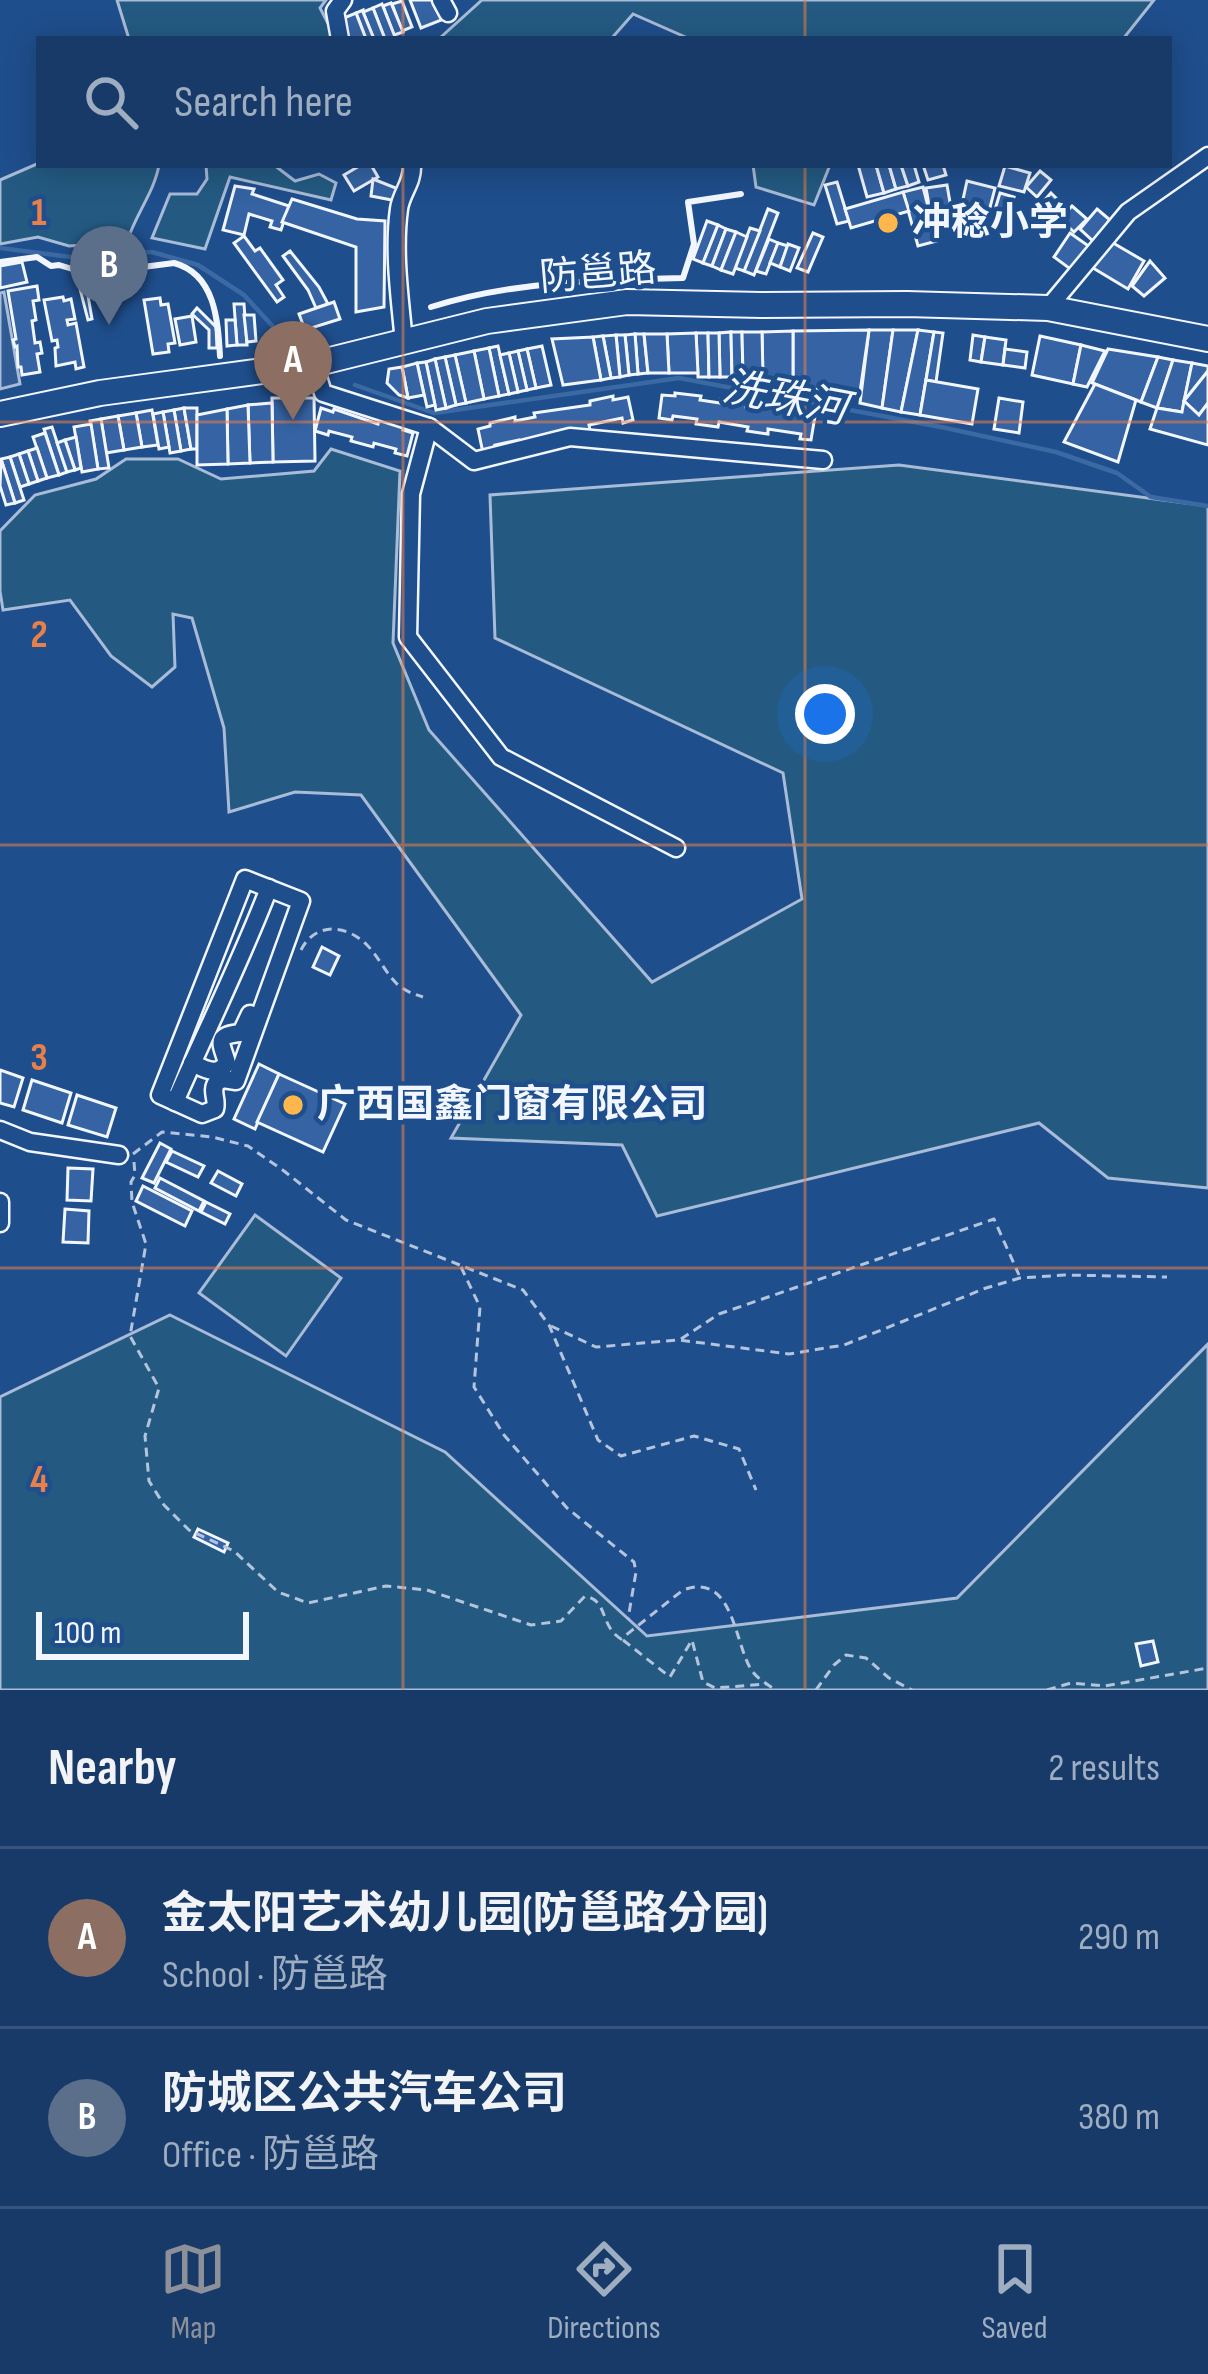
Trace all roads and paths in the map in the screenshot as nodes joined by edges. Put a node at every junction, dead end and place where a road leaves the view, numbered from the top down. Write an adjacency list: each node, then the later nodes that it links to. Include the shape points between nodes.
1 (343, 0): 2 (street, via 335,11)
2 (339, 36)
3 (1208, 156): 5 (street, via 1129,212)
4 (412, 168): 7 (street, via 399,205)
5 (1048, 308): 6 (highway, 防邕路); 7 (highway, 防邕路, via 627,302 487,321)
6 (1208, 339)
7 (404, 342): 8 (highway, 防邕路)
8 (314, 364): 9 (highway, 防邕路, via 100,392); 10 (street, via 323,393)
9 (0, 415)
10 (429, 427): 11 (street, via 475,460 570,437); 12 (street, via 412,494 408,637 501,757)
11 (823, 460)
12 (676, 848)
13 (264, 886): 14 (street); 17 (street, via 245,950); 18 (street)
14 (301, 901): 17 (street, via 241,1033 222,1039 227,1064 211,1071); 18 (street, via 236,1082 217,1082 209,1113)
15 (295, 963): 16 (path, via 305,941 336,928 367,944 402,989)
16 (423, 998)
17 (192, 1063): 18 (street)
18 (172, 1101)
19 (0, 1130): 20 (street)
20 (126, 1155): 23 (path, via 162,1132 248,1146 346,1220); 30 (path, via 146,1244 130,1336 159,1388 145,1436 149,1481 189,1530 308,1604 386,1586 427,1590 531,1625 561,1621 585,1596 599,1602 609,1631)
21 (0, 1202): 22 (street)
22 (0, 1223)
23 (460, 1265): 26 (path, via 523,1290); 29 (path, via 480,1306 474,1387 567,1508 634,1562)
24 (1167, 1277): 25 (path)
25 (1020, 1278): 27 (path, via 844,1345 789,1354); 27 (path, via 994,1219 719,1314)
26 (549, 1325): 27 (path, via 596,1347); 28 (path, via 598,1440 621,1456 694,1436 739,1449)
27 (679, 1340)
28 (756, 1490)
29 (628, 1619)
30 (621, 1639): 32 (path, via 670,1677 692,1640 703,1682); 32 (path, via 683,1590 707,1588 731,1613 751,1670)
31 (1208, 1668): 36 (path)
32 (766, 1684): 33 (path)
33 (776, 1690)
34 (816, 1690): 35 (path, via 846,1655 866,1658)
35 (912, 1690)
36 (1047, 1690)

